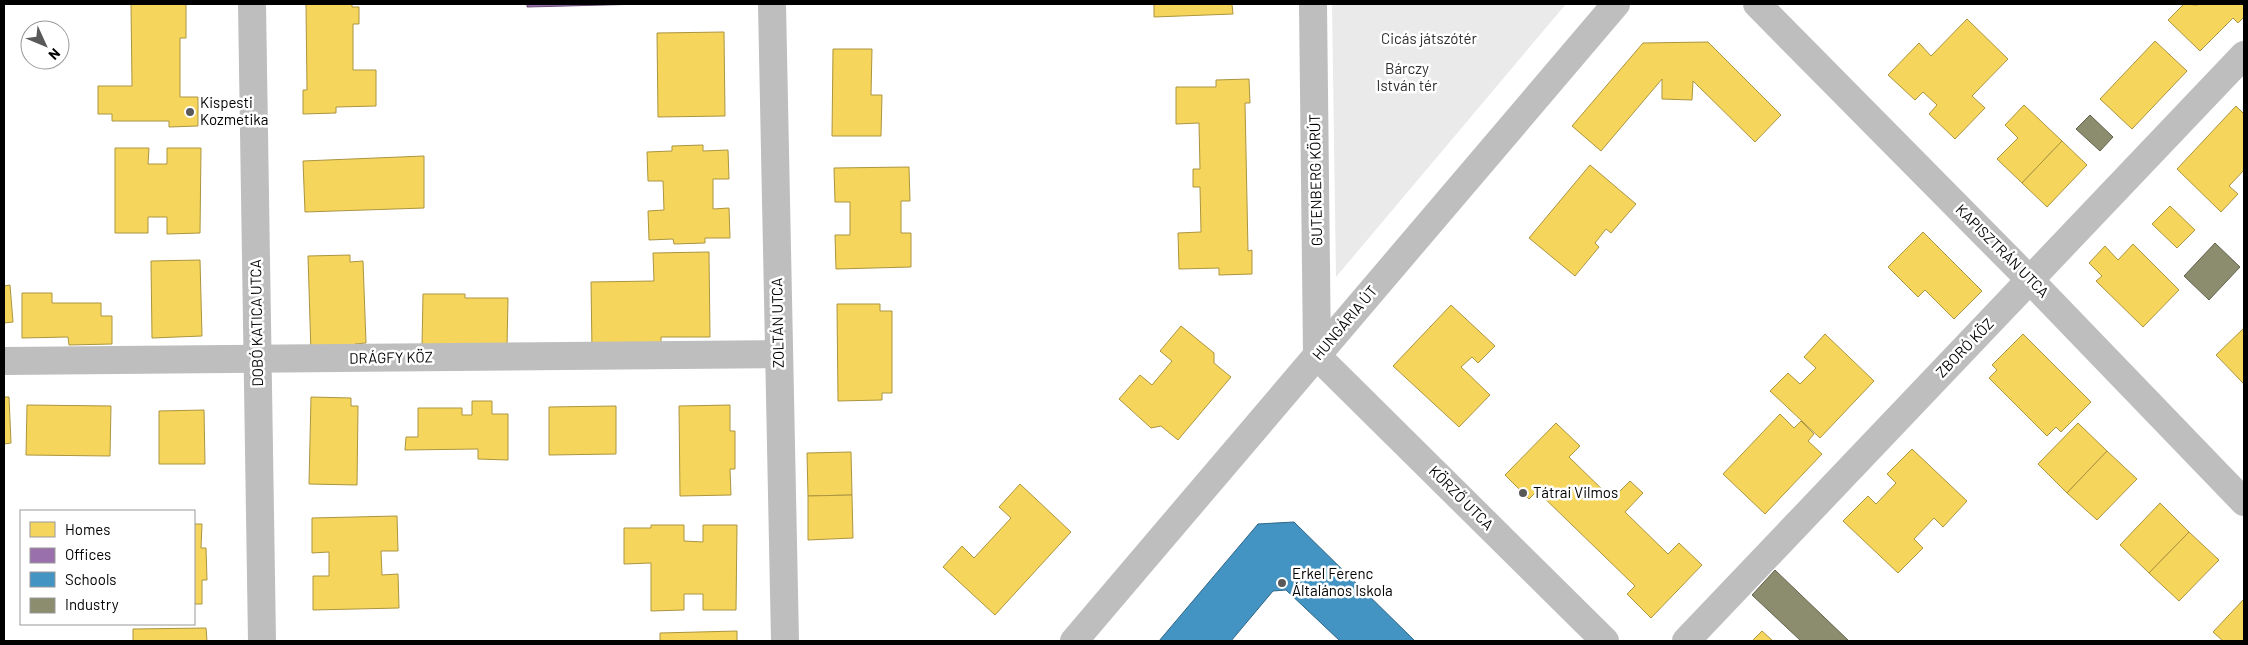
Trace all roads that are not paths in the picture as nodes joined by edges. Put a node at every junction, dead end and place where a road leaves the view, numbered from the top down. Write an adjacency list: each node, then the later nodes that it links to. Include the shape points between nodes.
1 (252, 4): 10 (street, DOBÓ KATICA UTCA)
2 (772, 4): 8 (street, ZOLTÁN UTCA)
3 (1313, 4): 9 (street, GUTENBERG KÖRÚT)
4 (1616, 4): 9 (street, HUNGÁRIA ÚT)
5 (1757, 4): 7 (street, KAPISZTRÁN UTCA)
6 (2244, 54): 7 (street, ZBORÓ KÖZ)
7 (2030, 280): 12 (street, KAPISZTRÁN UTCA); 17 (street, ZBORÓ KÖZ)
8 (778, 354): 10 (street, DRÁGFY KÖZ); 14 (street, ZOLTÁN UTCA)
9 (1317, 356): 15 (street, HUNGÁRIA ÚT); 16 (street, KÖRZŐ UTCA)
10 (258, 359): 11 (street, DRÁGFY KÖZ); 13 (street, DOBÓ KATICA UTCA)
11 (4, 361)
12 (2244, 502)
13 (262, 641)
14 (785, 641)
15 (1074, 641)
16 (1605, 641)
17 (1686, 641)

